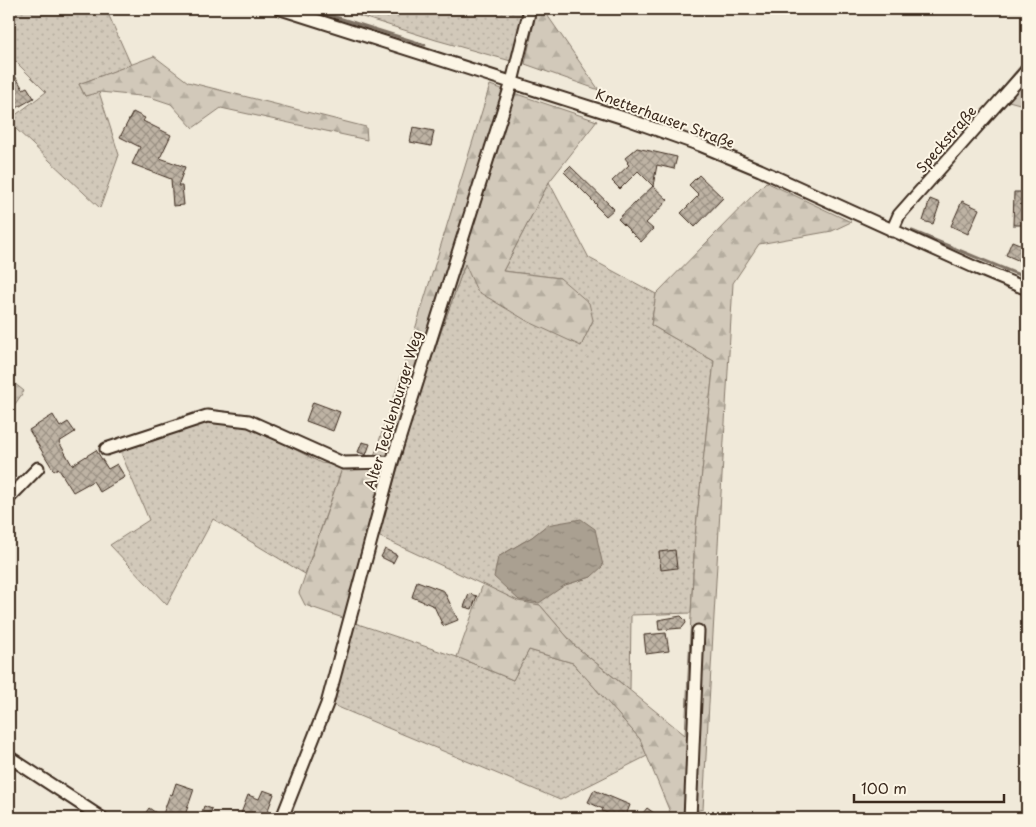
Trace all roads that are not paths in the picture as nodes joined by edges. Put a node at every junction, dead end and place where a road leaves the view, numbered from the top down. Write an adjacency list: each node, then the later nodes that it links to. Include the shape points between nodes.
1 (281, 9): 4 (street, Knetterhauser Straße)
2 (530, 9): 4 (street, Alter Tecklenburger Weg)
3 (1027, 70): 5 (street, Speckstraße, via 899,215)
4 (512, 82): 5 (street, Knetterhauser Straße, via 700,145); 8 (street, Alter Tecklenburger Weg)
5 (892, 231): 6 (street, Knetterhauser Straße)
6 (1027, 289)
7 (106, 449): 8 (street, via 207,416 249,421 343,463)
8 (392, 462): 14 (street, Alter Tecklenburger Weg, via 327,704)
9 (38, 468): 10 (street)
10 (9, 498)
11 (698, 631): 15 (street)
12 (9, 757): 13 (street)
13 (102, 818)
14 (282, 818)
15 (690, 818)

